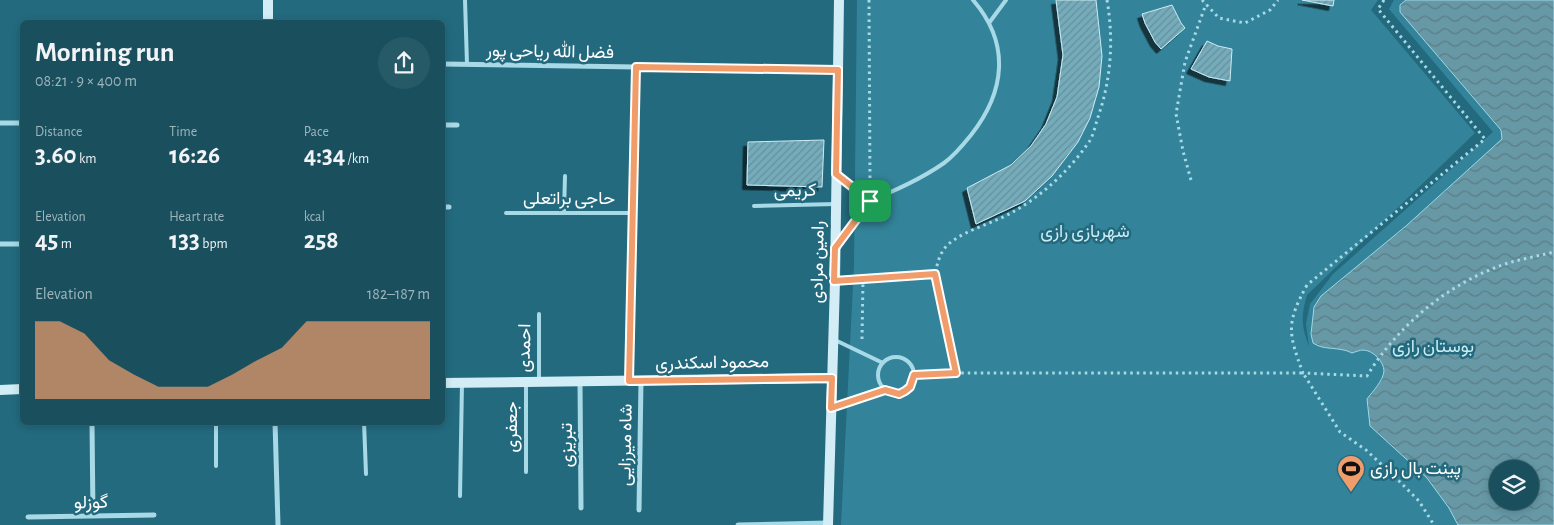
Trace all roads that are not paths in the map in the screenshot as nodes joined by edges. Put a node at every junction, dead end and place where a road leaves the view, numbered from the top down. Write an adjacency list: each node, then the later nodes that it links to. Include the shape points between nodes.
1 (268, 0): 6 (street)
2 (465, 0): 9 (lane)
3 (839, 0): 10 (street, رامین مرادی)
4 (973, 0): 7 (lane)
5 (1006, 0): 7 (lane)
6 (268, 20)
7 (989, 23): 18 (lane, via 997,48 999,74 996,91 982,122 946,162 917,180)
8 (445, 64): 9 (street, فضل الله ریاحی پور)
9 (467, 64): 10 (street, فضل الله ریاحی پور)
10 (838, 70): 16 (street, رامین مرادی)
11 (636, 104): 23 (street)
12 (0, 123): 13 (street)
13 (20, 123)
14 (445, 125): 15 (street)
15 (458, 125)
16 (836, 174): 18 (lane); 19 (street, رامین مرادی)
17 (565, 176): 21 (lane)
18 (870, 201): 26 (lane)
19 (836, 204): 20 (lane, کریمی); 26 (street, رامین مرادی)
20 (754, 206)
21 (564, 212): 22 (lane, حاجی براتعلی); 23 (lane, حاجی براتعلی)
22 (506, 213)
23 (633, 213): 33 (street)
24 (0, 244): 25 (street)
25 (20, 244)
26 (835, 248): 28 (street, رامین مرادی)
27 (539, 314): 35 (lane, احمدی)
28 (833, 339): 29 (lane); 30 (street, رامین مرادی)
29 (883, 363): 40 (lane, via 878,377); 40 (lane, via 890,358 904,358 913,368 914,375 905,391 899,394)
30 (832, 378): 31 (street, محمود اسکندری); 41 (street, رامین مرادی)
31 (641, 380): 33 (street, محمود اسکندری); 51 (street, شاه میرزایی)
32 (580, 381): 33 (street, محمود اسکندری); 35 (street, محمود اسکندری); 50 (street, تبریزی)
33 (629, 381)
34 (526, 382): 35 (street, محمود اسکندری); 37 (street, محمود اسکندری); 47 (lane, جعفری)
35 (538, 382)
36 (445, 383): 37 (street, محمود اسکندری)
37 (462, 383): 49 (lane)
38 (20, 389): 39 (street)
39 (0, 390)
40 (885, 390): 41 (lane)
41 (831, 408): 55 (street, رامین مرادی)
42 (92, 425): 53 (street)
43 (216, 425): 46 (lane)
44 (275, 425): 56 (street)
45 (364, 425): 48 (lane)
46 (216, 466)
47 (526, 472)
48 (366, 474)
49 (460, 496)
50 (581, 508)
51 (639, 510)
52 (154, 515): 53 (street, گوزلو)
53 (93, 516): 54 (street, گوزلو)
54 (28, 517)
55 (828, 524): 57 (street)
56 (278, 525)
57 (738, 525)

